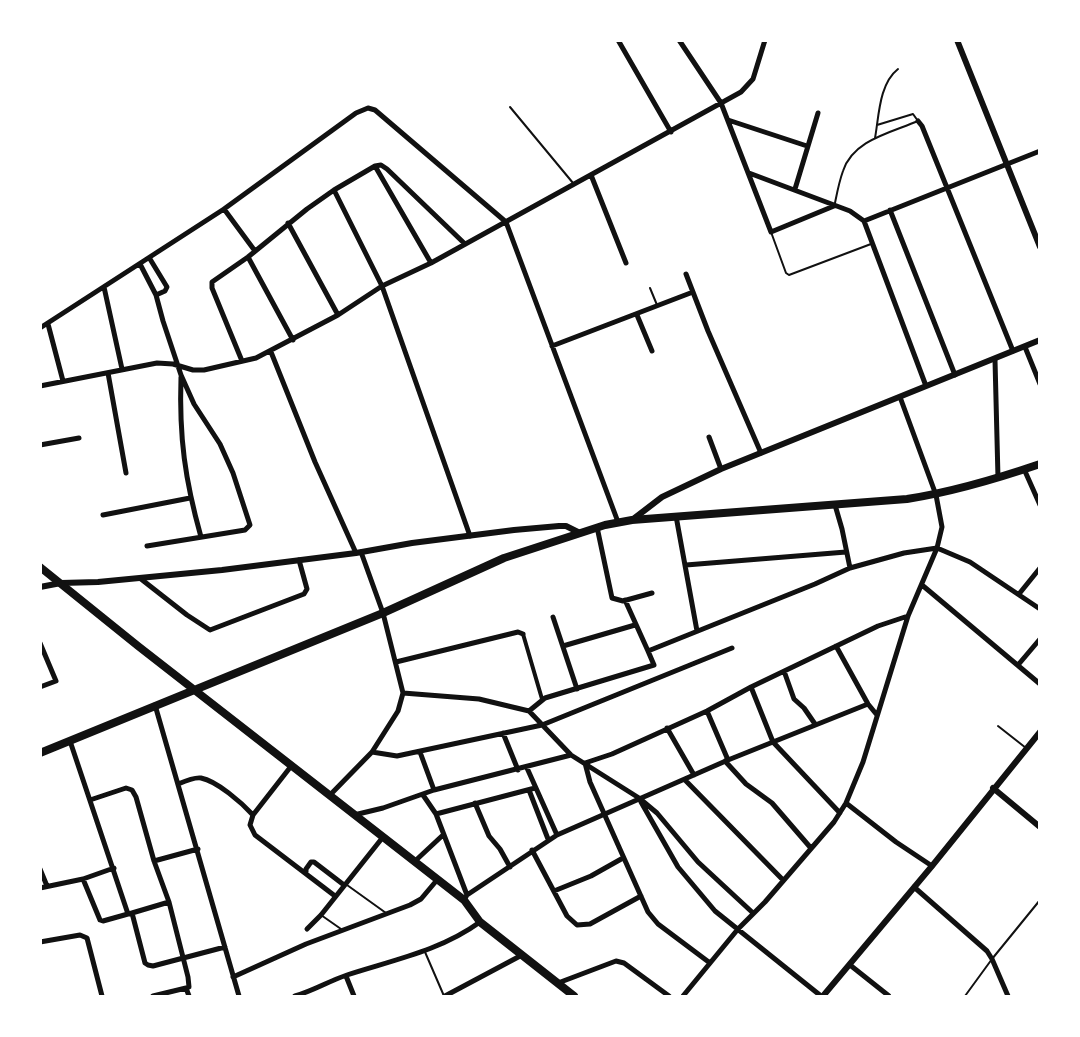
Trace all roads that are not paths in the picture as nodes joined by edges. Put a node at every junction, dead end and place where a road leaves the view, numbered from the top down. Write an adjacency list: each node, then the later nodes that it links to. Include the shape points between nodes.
1 (618, 40): 12 (street)
2 (765, 40): 6 (street, via 759,66 748,86)
3 (957, 40): 16 (street)
4 (682, 42): 6 (street)
5 (898, 69): 11 (lane, via 884,90)
6 (721, 103): 9 (street); 12 (street)
7 (510, 107): 20 (lane)
8 (818, 113): 14 (street)
9 (728, 120): 14 (street); 18 (street)
10 (918, 122): 11 (lane, via 913,114); 13 (lane); 21 (street)
11 (877, 125): 13 (lane)
12 (671, 132): 19 (street)
13 (874, 139): 24 (lane, via 850,158)
14 (807, 146): 22 (street)
15 (1040, 151): 16 (street)
16 (1006, 164): 21 (street); 33 (street)
17 (378, 166): 23 (street); 32 (street, via 387,169); 37 (street)
18 (749, 173): 22 (street); 30 (street)
19 (591, 175): 20 (street); 38 (street)
20 (574, 185): 28 (street)
21 (948, 186): 26 (street); 56 (street)
22 (795, 189): 24 (street)
23 (334, 190): 29 (street); 41 (street)
24 (834, 206): 27 (street); 30 (street)
25 (224, 208): 28 (street, via 368,108 381,113); 34 (street); 36 (street)
26 (890, 210): 27 (street); 64 (street)
27 (864, 221): 31 (street)
28 (506, 222): 32 (street); 53 (street)
29 (288, 223): 34 (street); 47 (street)
30 (771, 232): 31 (lane, via 789,275)
31 (872, 243): 68 (street)
32 (465, 244): 37 (street)
33 (1040, 247)
34 (255, 251): 35 (street)
35 (248, 257): 51 (street); 59 (street, via 212,282)
36 (150, 259): 39 (street); 45 (street, via 167,287)
37 (431, 263): 41 (street)
38 (627, 263)
39 (140, 264): 42 (street); 45 (street)
40 (686, 274): 44 (street)
41 (382, 286): 47 (street); 89 (street)
42 (104, 288): 49 (street); 61 (street)
43 (650, 288): 46 (lane)
44 (693, 292): 46 (street); 73 (street)
45 (156, 295): 60 (street)
46 (658, 307): 48 (street)
47 (338, 315): 51 (street)
48 (637, 315): 53 (street); 55 (street)
49 (48, 324): 50 (street); 65 (street)
50 (40, 328)
51 (293, 340): 57 (street)
52 (1040, 340): 54 (street)
53 (552, 346): 86 (street)
54 (1025, 347): 56 (street); 66 (street)
55 (652, 351)
56 (1013, 351): 58 (street)
57 (271, 352): 59 (street); 94 (street, via 315,462)
58 (995, 360): 64 (street); 78 (street)
59 (242, 361): 60 (street, via 204,370)
60 (179, 366): 61 (street, via 157,363); 63 (street)
61 (122, 369): 62 (street)
62 (108, 373): 65 (street); 77 (street)
63 (182, 375): 80 (street, via 180,416); 90 (street, via 233,473 250,525 245,530)
64 (955, 375): 68 (street)
65 (63, 381): 67 (street)
66 (1040, 384)
67 (40, 386)
68 (926, 386): 69 (street)
69 (900, 397): 73 (street); 79 (street)
70 (709, 437): 75 (street)
71 (79, 438): 72 (street)
72 (40, 446)
73 (761, 453): 75 (street)
74 (1040, 464): 76 (main road)
75 (721, 469): 85 (street, via 662,497)
76 (1024, 469): 78 (main road); 82 (street)
77 (126, 473)
78 (998, 478): 79 (main road)
79 (936, 495): 81 (main road); 92 (street, via 942,527)
80 (190, 498): 83 (street); 90 (street)
81 (835, 505): 84 (main road); 93 (street)
82 (1040, 505)
83 (103, 515)
84 (676, 516): 85 (main road); 96 (street)
85 (632, 520): 86 (main road)
86 (618, 522): 87 (main road)
87 (597, 528): 88 (main road); 106 (street, via 610,593 615,600)
88 (580, 533): 89 (street, via 559,526); 108 (main road, via 504,558)
89 (470, 536): 94 (street)
90 (201, 537): 91 (street)
91 (147, 546)
92 (937, 548): 98 (street); 102 (street); 105 (street, via 970,562)
93 (846, 552): 96 (street); 98 (street)
94 (359, 553): 95 (street); 108 (street)
95 (299, 560): 100 (street); 100 (street, via 307,589 304,594 212,630)
96 (686, 565): 112 (street)
97 (40, 567): 101 (main road)
98 (850, 568): 112 (street)
99 (1040, 568): 105 (street)
100 (141, 579): 101 (street)
101 (61, 583): 103 (street); 128 (main road)
102 (922, 585): 109 (street); 122 (street)
103 (40, 587)
104 (652, 593): 106 (street)
105 (1019, 594): 107 (street)
106 (625, 600): 111 (street)
107 (1040, 609)
108 (383, 613): 120 (street); 128 (main road)
109 (909, 616): 117 (street); 136 (street)
110 (553, 617): 116 (street)
111 (635, 625): 116 (street); 119 (street)
112 (697, 631): 119 (street)
113 (524, 634): 120 (street, via 518,632); 131 (street)
114 (1040, 639): 122 (street)
115 (40, 643): 126 (street, via 56,681)
116 (563, 646): 129 (street)
117 (836, 646): 123 (street); 132 (street)
118 (732, 648): 124 (street)
119 (648, 651): 121 (street)
120 (396, 662): 130 (street)
121 (654, 665): 124 (street); 129 (street)
122 (1018, 665): 125 (street)
123 (784, 671): 127 (street); 137 (street, via 794,699)
124 (658, 679): 138 (street)
125 (1040, 684)
126 (40, 687)
127 (751, 687): 135 (street); 144 (street)
128 (194, 689): 133 (main road); 152 (main road)
129 (577, 689): 131 (street)
130 (403, 693): 134 (street, via 479,699); 146 (street, via 398,711)
131 (542, 699): 134 (street)
132 (868, 704): 136 (street); 137 (street)
133 (155, 705): 143 (main road); 157 (street)
134 (529, 711): 138 (street)
135 (707, 711): 140 (street); 150 (street)
136 (877, 715): 166 (street)
137 (815, 724): 144 (street)
138 (542, 725): 142 (street); 149 (street)
139 (998, 726): 145 (lane)
140 (667, 728): 151 (street); 155 (street)
141 (1040, 732): 145 (street)
142 (503, 733): 147 (street); 154 (street)
143 (70, 741): 148 (main road); 164 (street)
144 (773, 742): 150 (street); 167 (street)
145 (1026, 748): 158 (street)
146 (372, 752): 147 (street, via 397,756); 161 (street)
147 (420, 752): 160 (street)
148 (40, 753)
149 (571, 755): 151 (street); 153 (street)
150 (726, 760): 155 (street); 177 (street, via 750,787 772,803)
151 (585, 763): 163 (street); 169 (street)
152 (292, 765): 161 (main road); 170 (street)
153 (527, 768): 154 (street); 159 (street)
154 (518, 770): 160 (street)
155 (694, 775): 156 (street)
156 (685, 780): 163 (street); 190 (street)
157 (178, 784): 170 (street, via 196,778 208,780); 178 (street)
158 (993, 788): 172 (street); 183 (street)
159 (532, 789): 165 (street); 174 (street); 176 (street)
160 (434, 790): 162 (street)
161 (330, 795): 171 (main road)
162 (423, 795): 168 (street); 171 (street)
163 (639, 798): 169 (street); 201 (street, via 657,813 698,862); 206 (street, via 678,867 715,911)
164 (90, 800): 181 (street, via 126,788 132,790); 185 (street)
165 (475, 803): 168 (street); 184 (street, via 489,836)
166 (846, 803): 167 (street); 183 (street)
167 (840, 813): 177 (street)
168 (436, 814): 173 (street)
169 (605, 814): 174 (street); 180 (street)
170 (253, 815): 187 (street, via 250,825 255,835)
171 (354, 815): 175 (main road)
172 (1040, 827)
173 (443, 835): 182 (street); 197 (street)
174 (557, 835): 176 (street)
175 (383, 837): 182 (main road); 191 (street)
176 (548, 839): 179 (street)
177 (810, 847): 190 (street)
178 (198, 849): 181 (street); 209 (street)
179 (532, 850): 184 (street); 194 (street)
180 (623, 858): 194 (street); 196 (street)
181 (154, 861): 199 (street)
182 (414, 862): 189 (main road)
183 (932, 866): 193 (street)
184 (510, 867): 197 (street)
185 (114, 868): 188 (street); 200 (street)
186 (40, 869): 192 (street)
187 (306, 872): 191 (street, via 314,862); 195 (street)
188 (83, 879): 192 (street); 200 (street, via 100,920)
189 (438, 880): 197 (main road); 202 (street, via 421,899)
190 (783, 880): 201 (street)
191 (344, 884): 195 (street); 202 (lane)
192 (44, 887)
193 (914, 887): 213 (street); 215 (street)
194 (554, 891): 196 (street, via 567,916 580,926)
195 (335, 896): 203 (street)
196 (641, 896): 214 (street, via 658,924)
197 (466, 898): 204 (main road)
198 (1040, 900): 213 (lane)
199 (169, 902): 200 (street); 212 (street)
200 (130, 913): 212 (street, via 145,963)
201 (753, 913): 206 (street)
202 (388, 914): 207 (street)
203 (321, 915): 205 (street); 207 (lane)
204 (480, 922): 210 (street, via 464,934); 211 (main road)
205 (307, 929)
206 (738, 929): 214 (street); 230 (street)
207 (344, 931): 217 (street)
208 (40, 942): 220 (street, via 84,935)
209 (225, 947): 212 (street); 217 (street)
210 (424, 951): 216 (street); 226 (lane)
211 (522, 955): 218 (main road); 226 (street)
212 (183, 958): 219 (street, via 189,987)
213 (992, 959): 232 (lane); 233 (street)
214 (710, 963): 229 (street)
215 (850, 965): 230 (street); 231 (street)
216 (346, 976): 224 (street); 225 (street)
217 (233, 977): 223 (street)
218 (558, 983): 227 (main road); 228 (street, via 616,961)
219 (186, 988): 221 (street); 222 (street)
220 (102, 996)
221 (153, 996)
222 (189, 996)
223 (239, 996)
224 (295, 996)
225 (354, 996)
226 (444, 996)
227 (574, 996)
228 (669, 996)
229 (683, 996)
230 (822, 996)
231 (889, 996)
232 (965, 996)
233 (1008, 996)

